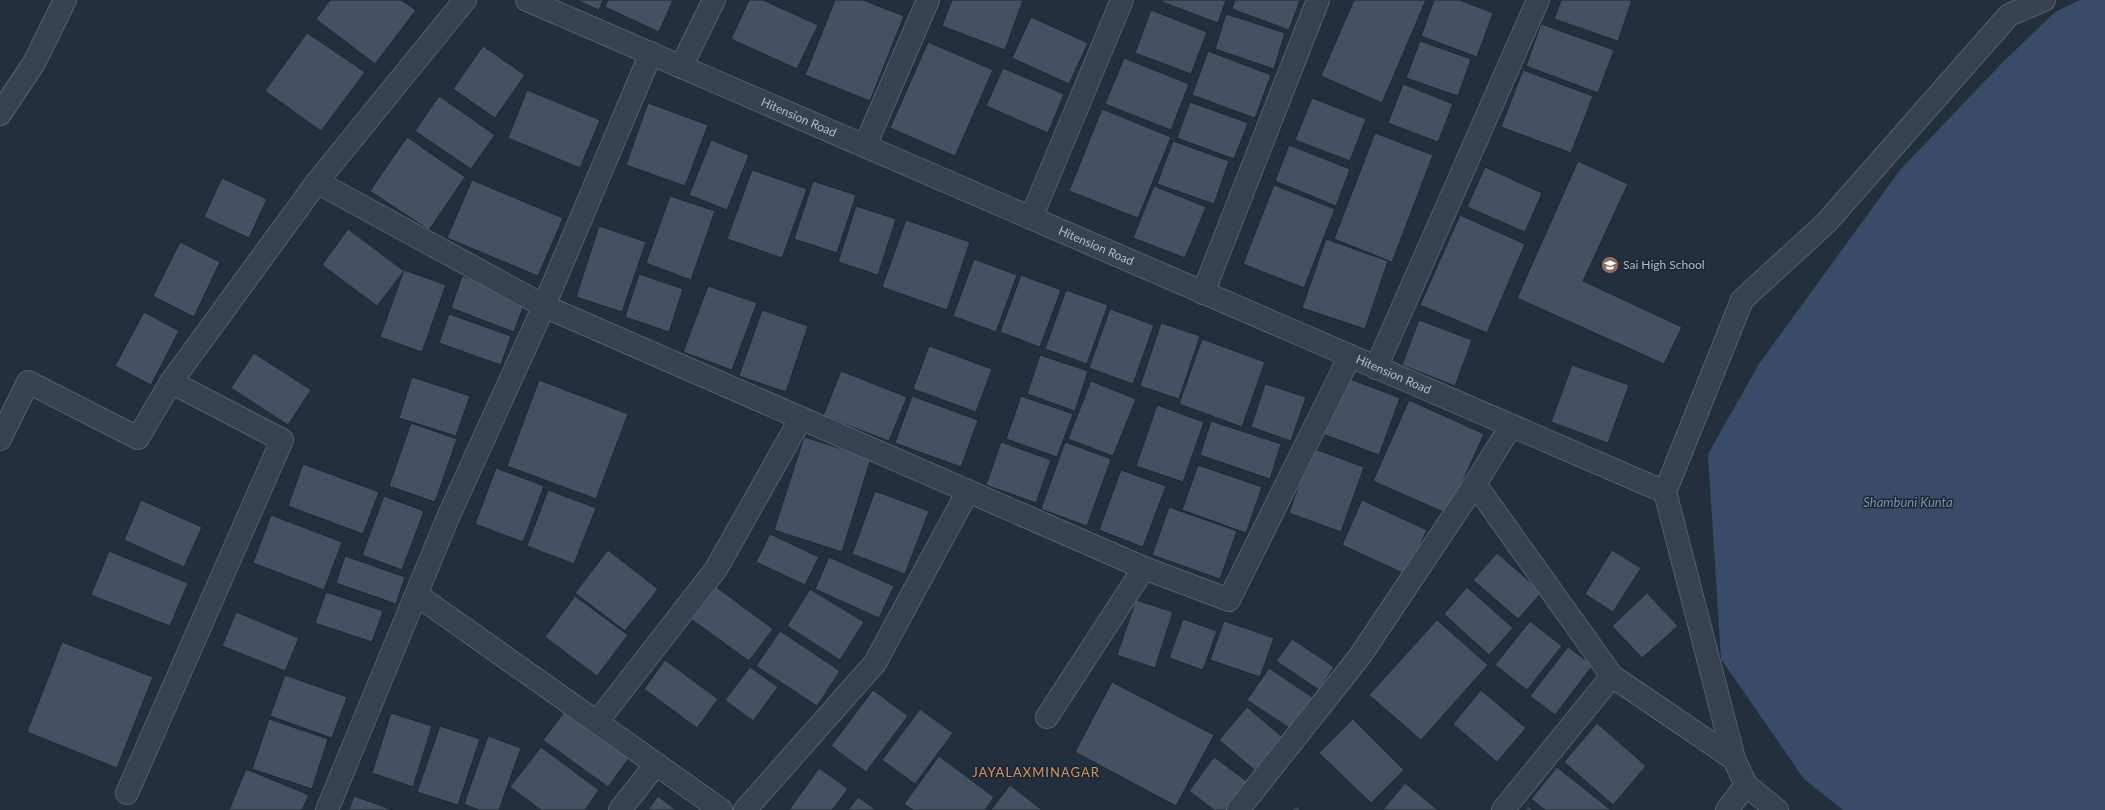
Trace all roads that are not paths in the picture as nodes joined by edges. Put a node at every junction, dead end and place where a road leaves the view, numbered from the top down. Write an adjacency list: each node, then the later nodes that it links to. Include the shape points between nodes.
1 (65, 0): 12 (street, via 34,63)
2 (465, 0): 14 (street)
3 (527, 0): 10 (street, Hitension Road)
4 (714, 0): 11 (street)
5 (1122, 0): 15 (street)
6 (1318, 0): 16 (street)
7 (1538, 0): 19 (street)
8 (2044, 0): 26 (street, via 2010,15 1826,223 1742,300)
9 (924, 1): 13 (street)
10 (651, 53): 11 (street, Hitension Road); 17 (street)
11 (681, 67): 13 (street, Hitension Road)
12 (0, 114)
13 (865, 146): 15 (street, Hitension Road)
14 (317, 182): 17 (street); 20 (street)
15 (1031, 218): 16 (street, Hitension Road)
16 (1203, 293): 18 (street, Hitension Road)
17 (544, 306): 21 (street); 28 (street, via 449,515)
18 (1350, 356): 19 (street, Hitension Road); 27 (street, via 1229,600)
19 (1376, 368): 22 (street, Hitension Road)
20 (171, 382): 23 (street, via 138,438 28,382); 35 (street, via 282,440)
21 (802, 418): 25 (street); 31 (street, via 716,569)
22 (1511, 426): 24 (street); 26 (street, Hitension Road)
23 (0, 439)
24 (1476, 484): 29 (street); 40 (street, via 1360,656)
25 (968, 491): 27 (street); 39 (street, via 875,662)
26 (1665, 492): 32 (street)
27 (1144, 568): 30 (street)
28 (417, 595): 31 (street); 36 (street)
29 (1612, 676): 32 (street); 41 (street)
30 (1047, 717)
31 (597, 722): 33 (street)
32 (1734, 759): 34 (street)
33 (656, 764): 37 (street); 38 (street)
34 (1746, 785): 42 (street); 43 (street)
35 (127, 793)
36 (327, 810)
37 (620, 810)
38 (721, 810)
39 (745, 810)
40 (1238, 810)
41 (1503, 810)
42 (1727, 810)
43 (1777, 810)

